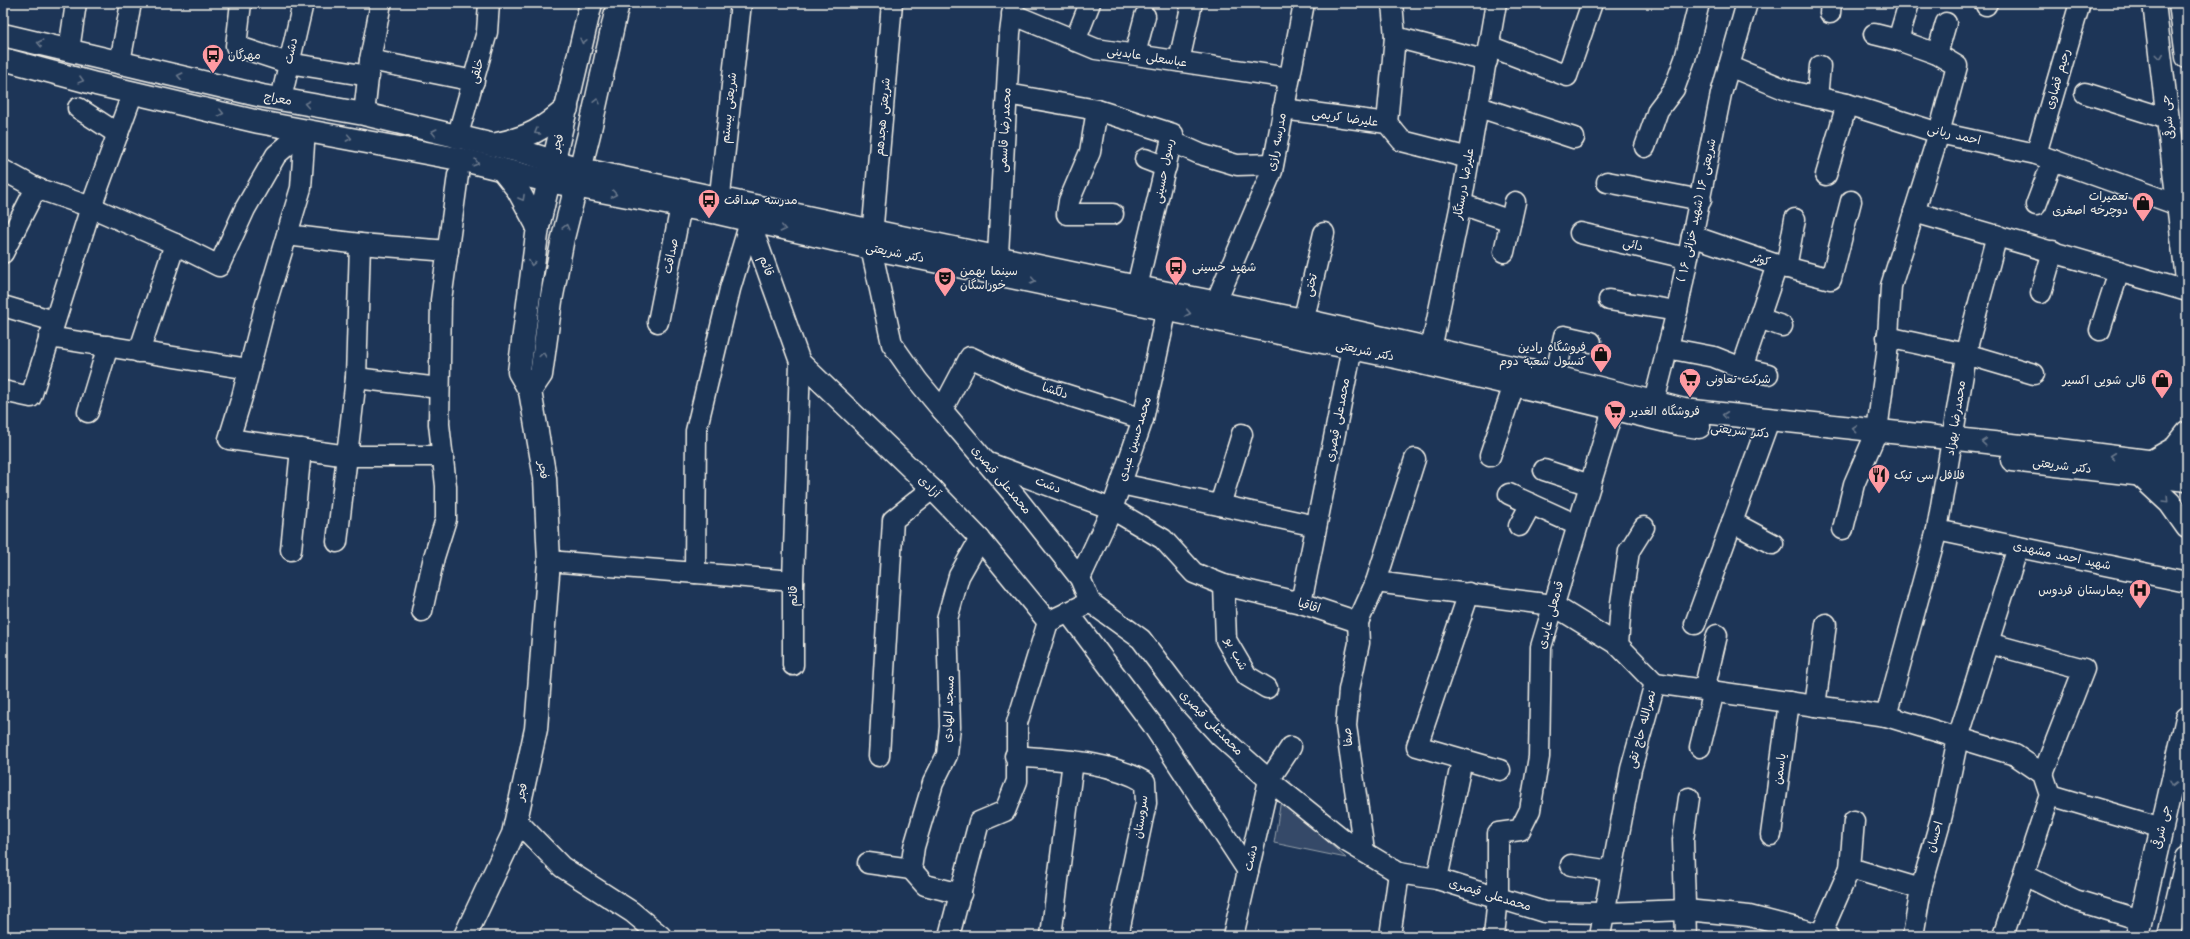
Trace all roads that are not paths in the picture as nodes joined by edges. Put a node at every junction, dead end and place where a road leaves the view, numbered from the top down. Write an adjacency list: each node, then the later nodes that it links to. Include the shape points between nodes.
1 (76, 3): 31 (street)
2 (131, 3): 38 (street)
3 (241, 3): 39 (street, via 236,46)
4 (302, 3): 39 (street, دشت)
5 (381, 3): 42 (street)
6 (489, 3): 44 (street, خلقی, via 487,32)
7 (591, 3): 53 (main road, فجر, one-way to 53)
8 (618, 3): 67 (main road, one-way to 8)
9 (741, 3): 88 (street, شریعتی بیستم)
10 (892, 3): 100 (street, شریعتی هجدهم)
11 (1090, 3): 30 (street)
12 (1192, 3): 37 (street)
13 (1304, 3): 43 (street, مدرسه رازی)
14 (1392, 3): 28 (street)
15 (1496, 3): 33 (street, علیرضا درستگار)
16 (1592, 3): 33 (street, via 1567,76)
17 (1699, 3): 66 (street, via 1685,59 1674,89 1658,110)
18 (1747, 3): 40 (street, شریعتی ۱۶ (شهید خزائی ۱۶ ))
19 (1909, 3): 29 (street)
20 (2080, 3): 68 (street, رحیم قضاوی)
21 (2153, 8): 57 (main road, جی شرقی, one-way to 57)
22 (1013, 9): 30 (street, عباسعلی عابدینی); 47 (street, محمدرضا قاسمی)
23 (2183, 9): 35 (main road)
24 (1145, 16): 32 (street)
25 (1946, 23): 34 (street)
26 (1874, 34): 29 (street)
27 (3, 35): 31 (main road, معراج, one-way to 27)
28 (1395, 36): 33 (street); 58 (street)
29 (1898, 40): 34 (street)
30 (1075, 41): 32 (street, عباسعلی عابدینی, via 1096,49)
31 (69, 50): 38 (main road, معراج)
32 (1135, 54): 37 (street, عباسعلی عابدینی)
33 (1488, 54): 51 (street, علیرضا درستگار)
34 (1937, 54): 60 (street, via 1957,66)
35 (2187, 57)
36 (3, 60): 45 (main road, one-way to 45)
37 (1179, 61): 43 (street, عباسعلی عابدینی, via 1229,71)
38 (120, 62): 49 (main road, معراج, one-way to 38)
39 (288, 63): 42 (street); 49 (street, دشت)
40 (1729, 66): 48 (street, احمد ربانی, via 1789,91); 83 (street, شریعتی ۱۶ (شهید خزائی ۱۶ ), via 1721,94)
41 (1820, 66): 48 (street)
42 (370, 68): 44 (street); 56 (street)
43 (1289, 78): 54 (street, مدرسه رازی)
44 (474, 81): 62 (street, خلقی)
45 (133, 92): 59 (main road, one-way to 59, via 259,122); 61 (street)
46 (2085, 93): 57 (street)
47 (1007, 94): 55 (street, رسول حسینی); 108 (street, محمدرضا قاسمی)
48 (1817, 98): 50 (street, احمد ربانی)
49 (281, 99): 56 (main road, معراج, one-way to 49)
50 (1847, 104): 60 (street, احمد ربانی); 78 (street)
51 (1478, 107): 63 (street); 69 (street, علیرضا درستگار)
52 (78, 108): 61 (street)
53 (567, 108): 65 (main road, one-way to 65, via 532,135); 75 (main road, فجر)
54 (1283, 109): 58 (street, علیرضا کریمی); 71 (street, مدرسه رازی)
55 (1097, 110): 64 (street, رسول حسینی, via 1173,134); 92 (street, via 1090,152 1069,201 1067,214)
56 (364, 114): 62 (main road, معراج, one-way to 56)
57 (2168, 119): 87 (main road, جی شرقی)
58 (1386, 123): 69 (street, علیرضا کریمی, via 1402,141)
59 (305, 130): 74 (main road, one-way to 74, via 464,160); 97 (street, via 301,188); 101 (street, via 276,155 245,209 219,266)
60 (1939, 133): 68 (street, احمد ربانی); 90 (street)
61 (118, 134): 89 (street)
62 (457, 138): 65 (main road, معراج)
63 (1574, 138)
64 (1171, 141): 71 (street, via 1200,154 1237,165); 72 (street, رسول حسینی)
65 (494, 145): 75 (main road, معراج, via 527,153)
66 (1645, 147)
67 (586, 149): 76 (main road, via 590,162); 79 (main road)
68 (2044, 157): 86 (street, رحیم قضاوی); 87 (street, احمد ربانی)
69 (1469, 158): 85 (street, علیرضا درستگار)
70 (1145, 159): 72 (street)
71 (1273, 164): 118 (street, مدرسه رازی, via 1272,172)
72 (1166, 167): 114 (street, رسول حسینی)
73 (3, 170): 81 (street)
74 (503, 171): 75 (main road); 94 (main road, one-way to 94, via 518,190)
75 (550, 171): 79 (main road, دکتر شریعتی); 94 (main road, فجر)
76 (602, 173): 79 (main road, دکتر شریعتی); 82 (main road, دکتر شریعتی)
77 (458, 175): 103 (street)
78 (1826, 175)
79 (578, 178): 82 (main road, دکتر شریعتی, one-way to 82); 144 (main road, one-way to 79, via 541,375 552,294)
80 (1607, 182): 83 (street)
81 (36, 188): 89 (street); 106 (street)
82 (682, 199): 88 (main road, دکتر شریعتی); 121 (street, صداقت)
83 (1701, 200): 99 (street, شریعتی ۱۶ (شهید خزائی ۱۶ ))
84 (1851, 201): 109 (street, کوثر, via 1831,279)
85 (1461, 204): 105 (street, via 1513,211); 133 (street, علیرضا درستگار)
86 (2036, 205)
87 (2178, 205): 111 (main road, جی شرقی)
88 (718, 206): 91 (main road, دکتر شریعتی)
89 (91, 208): 101 (street); 124 (street)
90 (1914, 212): 98 (street); 126 (street, via 1891,286)
91 (752, 213): 100 (main road, دکتر شریعتی); 134 (street, قائم); 186 (street, قائم, via 730,289 696,431)
92 (1113, 214)
93 (1796, 219): 109 (street)
94 (538, 227): 144 (main road, فجر, one-way to 144, via 519,372)
95 (1324, 233): 123 (street, تختی)
96 (1580, 233): 107 (street, دائی)
97 (287, 234): 102 (street); 136 (street)
98 (1997, 235): 104 (street); 132 (street, محمدرضا بهزاد)
99 (1692, 236): 107 (street, شریعتی ۱۶ (شهید خزائی ۱۶ )); 109 (street, کوثر)
100 (873, 239): 108 (main road, دکتر شریعتی); 146 (street, شریعتی هجدهم, via 892,344)
101 (175, 244): 131 (street)
102 (360, 244): 103 (street); 140 (street)
103 (448, 251): 142 (street, via 441,300)
104 (2053, 251): 110 (street); 113 (street)
105 (1504, 252)
106 (3, 253)
107 (1686, 258): 119 (street, شریعتی ۱۶ (شهید خزائی ۱۶ ))
108 (998, 265): 114 (main road, دکتر شریعتی)
109 (1781, 266): 120 (street)
110 (2119, 271): 112 (street); 125 (street)
111 (2187, 278)
112 (2187, 290)
113 (2041, 293)
114 (1137, 295): 116 (main road, دکتر شریعتی)
115 (1609, 300): 119 (street)
116 (1169, 301): 118 (main road, دکتر شریعتی); 149 (street, محمدحسین عبدی)
117 (3, 306): 124 (street)
118 (1213, 310): 123 (main road, دکتر شریعتی)
119 (1677, 311): 130 (street, شریعتی ۱۶ (شهید خزائی ۱۶ ))
120 (1759, 318): 122 (street); 135 (street)
121 (658, 322)
122 (1782, 326)
123 (1301, 328): 127 (main road, دکتر شریعتی)
124 (51, 329): 129 (street); 143 (street, via 31,397)
125 (2100, 330)
126 (1887, 337): 132 (street); 153 (street)
127 (1355, 340): 133 (main road, دکتر شریعتی); 174 (street, محمدعلی قیصری)
128 (1591, 342): 141 (street, via 1564,336)
129 (108, 346): 131 (street); 148 (street)
130 (1667, 348): 135 (street, via 1714,357); 147 (street, شریعتی ۱۶ (شهید خزائی ۱۶ ))
131 (139, 352): 136 (street)
132 (1966, 354): 138 (street); 154 (street, محمدرضا بهزاد)
133 (1430, 357): 139 (main road, دکتر شریعتی)
134 (800, 362): 167 (street, آزادی); 188 (street, قائم)
135 (1742, 368): 137 (street)
136 (249, 369): 155 (street, via 229,439)
137 (1768, 374)
138 (2034, 374)
139 (1517, 377): 141 (main road, دکتر شریعتی); 158 (street)
140 (356, 378): 142 (street); 156 (street)
141 (1554, 385): 145 (main road, دکتر شریعتی)
142 (439, 388): 157 (street, via 439,424)
143 (3, 391)
144 (530, 391): 185 (main road, فجر, via 545,478)
145 (1616, 400): 147 (main road, دکتر شریعتی); 166 (street, قدمعلی عابدی)
146 (942, 410): 149 (street, دلگشا, via 970,357 1018,379); 160 (street, محمدعلی قیصری)
147 (1652, 410): 150 (main road, دکتر شریعتی, via 1679,424)
148 (88, 412)
149 (1143, 419): 165 (street, محمدحسین عبدی)
150 (1766, 427): 153 (main road, دکتر شریعتی); 172 (street)
151 (2187, 433): 162 (main road, via 2175,448)
152 (1242, 434): 170 (street)
153 (1874, 438): 154 (main road, دکتر شریعتی); 178 (street, via 1854,484)
154 (1952, 445): 162 (main road, دکتر شریعتی); 179 (street, محمدرضا بهزاد)
155 (301, 449): 156 (street); 184 (street)
156 (348, 456): 157 (street); 181 (street)
157 (443, 456): 196 (street, via 446,518)
158 (1490, 456)
159 (1415, 459): 189 (street)
160 (985, 461): 171 (street, دشت); 187 (street, محمدعلی قیصری)
161 (2187, 466): 162 (main road, دکتر شریعتی)
162 (2147, 468): 164 (main road, دکتر شریعتی); 177 (main road, one-way to 177)
163 (1544, 470): 166 (street)
164 (2187, 480)
165 (1121, 484): 170 (street); 171 (street, محمدحسین عبدی)
166 (1590, 485): 173 (street, قدمعلی عابدی)
167 (932, 489): 180 (street, آزادی); 216 (street, via 893,520)
168 (1509, 494): 169 (street)
169 (1531, 504): 173 (street); 175 (street)
170 (1220, 505): 174 (street)
171 (1112, 509): 187 (street, محمدحسین عبدی); 191 (street, اقاقیا, via 1163,539 1194,573)
172 (1732, 522): 182 (street); 200 (street)
173 (1577, 525): 195 (street, قدمعلی عابدی)
174 (1316, 526): 194 (street, محمدعلی قیصری)
175 (1519, 526)
176 (1644, 527): 204 (street, via 1628,551 1620,603)
177 (2187, 527)
178 (1842, 529)
179 (1937, 530): 183 (street, شهید احمد مشهدی); 211 (street, محمدرضا بهزاد)
180 (980, 540): 198 (street, آزادی); 234 (street, مسجد الهادی, via 959,576 948,619 950,720 947,755 933,783 914,847)
181 (337, 542)
182 (1773, 544)
183 (2018, 547): 190 (street, شهید احمد مشهدی); 203 (street, احسان)
184 (291, 550)
185 (549, 561): 186 (street); 225 (main road, فجر, via 536,729)
186 (695, 573): 188 (street)
187 (1080, 578): 193 (street, محمدعلی قیصری)
188 (793, 580): 205 (street, قائم)
189 (1376, 582): 192 (street, نصرالله حاج تقی); 199 (street)
190 (2187, 582)
191 (1224, 585): 194 (street, اقاقیا); 207 (street, شب بو, via 1226,640 1247,676)
192 (1469, 593): 195 (street, نصرالله حاج تقی); 218 (street, via 1417,746)
193 (1090, 602): 197 (street); 222 (street, محمدعلی قیصری, via 1141,639 1187,700 1220,736)
194 (1302, 602): 199 (street, اقاقیا)
195 (1553, 605): 204 (street, نصرالله حاج تقی); 242 (street, قدمعلی عابدی, via 1541,647 1539,757 1530,810 1520,830 1498,833)
196 (422, 611)
197 (1068, 612): 198 (street); 235 (street, via 1152,724)
198 (1048, 622): 217 (street, via 1017,723)
199 (1358, 622): 229 (street, صفا, via 1359,643 1349,690 1346,726)
200 (1695, 624)
201 (1826, 624): 210 (street)
202 (1717, 635): 208 (street)
203 (1988, 642): 213 (street, احسان); 221 (street, via 2084,670)
204 (1618, 645): 206 (street, نصرالله حاج تقی)
205 (793, 665)
206 (1655, 683): 208 (street); 236 (street, نصرالله حاج تقی, via 1631,769)
207 (1267, 688)
208 (1709, 691): 209 (street); 215 (street)
209 (1789, 702): 210 (street); 228 (street, یاسمن)
210 (1815, 706): 211 (street)
211 (1886, 716): 213 (street)
212 (2187, 718): 227 (main road, جی شرقی, one-way to 227)
213 (1958, 738): 221 (street, via 2014,756); 240 (street, احسان, via 1942,815)
214 (1291, 747): 222 (street)
215 (1700, 747)
216 (879, 756)
217 (1015, 756): 219 (street, سروستان); 241 (street, via 1017,781 1005,811 979,822)
218 (1462, 760): 220 (street); 239 (street)
219 (1073, 761): 251 (street); 252 (street, سروستان, via 1128,772 1145,782 1146,803)
220 (1500, 770)
221 (2043, 774): 223 (street)
222 (1269, 780): 229 (street, محمدعلی قیصری, via 1344,840); 235 (street, دشت)
223 (2050, 795): 227 (street); 238 (street)
224 (1689, 798): 243 (street, via 1683,840)
225 (516, 820): 248 (main road, فجر, via 513,834); 249 (street, via 562,867 632,912)
226 (1854, 821): 233 (street)
227 (2162, 828): 245 (main road, جی شرقی)
228 (1771, 835)
229 (1364, 851): 237 (street, محمدعلی قیصری)
230 (2187, 858): 260 (main road)
231 (868, 863): 234 (street)
232 (1571, 864): 236 (street)
233 (1850, 868): 240 (street); 247 (street)
234 (911, 869): 241 (street, via 925,885)
235 (1248, 871): 253 (street, دشت)
236 (1611, 871): 244 (street, نصرالله حاج تقی)
237 (1399, 872): 239 (street, محمدعلی قیصری); 254 (street)
238 (2024, 874): 245 (street); 259 (street)
239 (1437, 879): 242 (street, محمدعلی قیصری)
240 (1921, 889): 258 (street, احسان)
241 (961, 894): 250 (street)
242 (1498, 897): 244 (street, محمدعلی قیصری, via 1544,912); 255 (street)
243 (1686, 910): 244 (street, محمدعلی قیصری); 246 (street, محمدعلی قیصری, via 1749,916); 257 (street)
244 (1604, 913): 256 (street, نصرالله حاج تقی)
245 (2139, 928)
246 (1783, 930): 247 (street, محمدعلی قیصری)
247 (1824, 935)
248 (465, 936)
249 (661, 936)
250 (949, 936)
251 (1051, 936)
252 (1118, 936)
253 (1233, 936)
254 (1390, 936)
255 (1494, 936)
256 (1600, 936)
257 (1686, 936)
258 (1913, 936)
259 (2003, 936)
260 (2169, 936)

